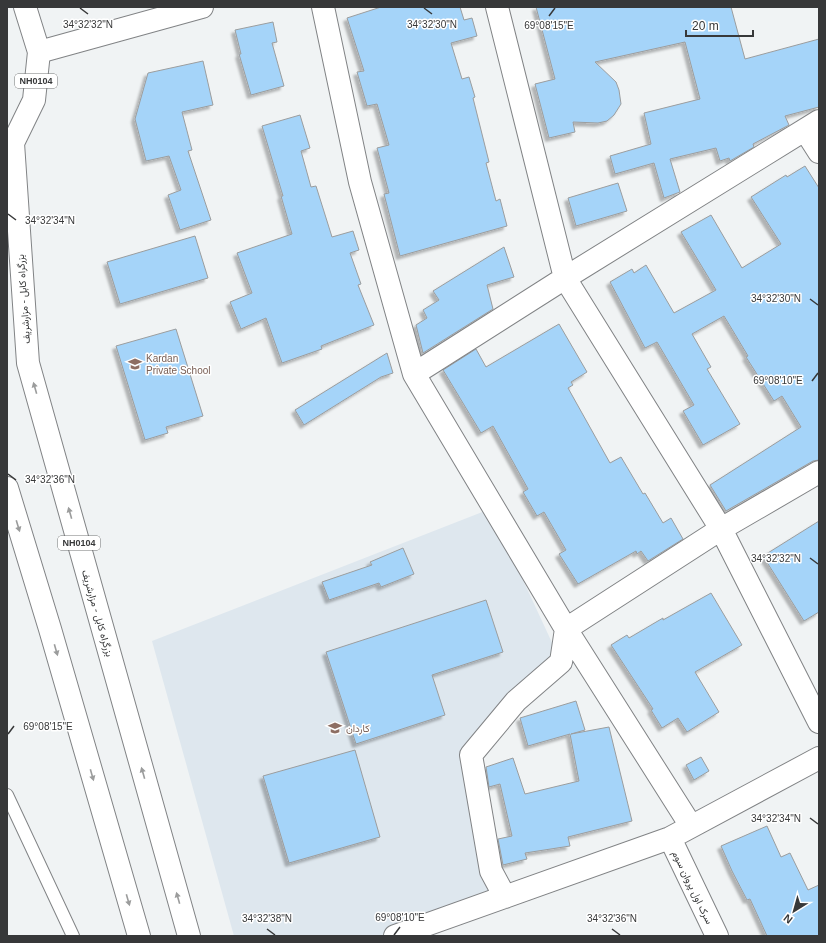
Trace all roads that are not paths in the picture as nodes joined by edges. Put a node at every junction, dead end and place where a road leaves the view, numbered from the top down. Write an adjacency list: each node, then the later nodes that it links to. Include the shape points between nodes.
1 (25, 7): 5 (main road, NH0104)
2 (202, 7): 5 (main road)
3 (323, 7): 10 (main road, via 360,182)
4 (497, 7): 9 (main road)
5 (38, 52): 7 (main road, NH0104, via 34,100)
6 (812, 126): 8 (main road); 9 (main road)
7 (10, 146): 23 (main road, بزرگراه کابل - مزارشریف / NH0104, one-way to 7, via 28,363)
8 (819, 152)
9 (565, 278): 10 (main road); 13 (main road)
10 (414, 374): 14 (main road)
11 (819, 472): 13 (main road)
12 (7, 488): 22 (main road, one-way to 22)
13 (722, 529): 14 (main road); 15 (main road)
14 (566, 629): 18 (main road); 20 (main road, via 561,662 516,701 471,755 491,871)
15 (819, 722)
16 (819, 758): 18 (main road)
17 (7, 795): 21 (lane)
18 (691, 826): 19 (main road)
19 (670, 838): 20 (main road); 25 (main road, سرک اول پروان سوم)
20 (505, 897): 24 (main road)
21 (73, 936)
22 (139, 936)
23 (189, 936)
24 (395, 936)
25 (717, 936)

